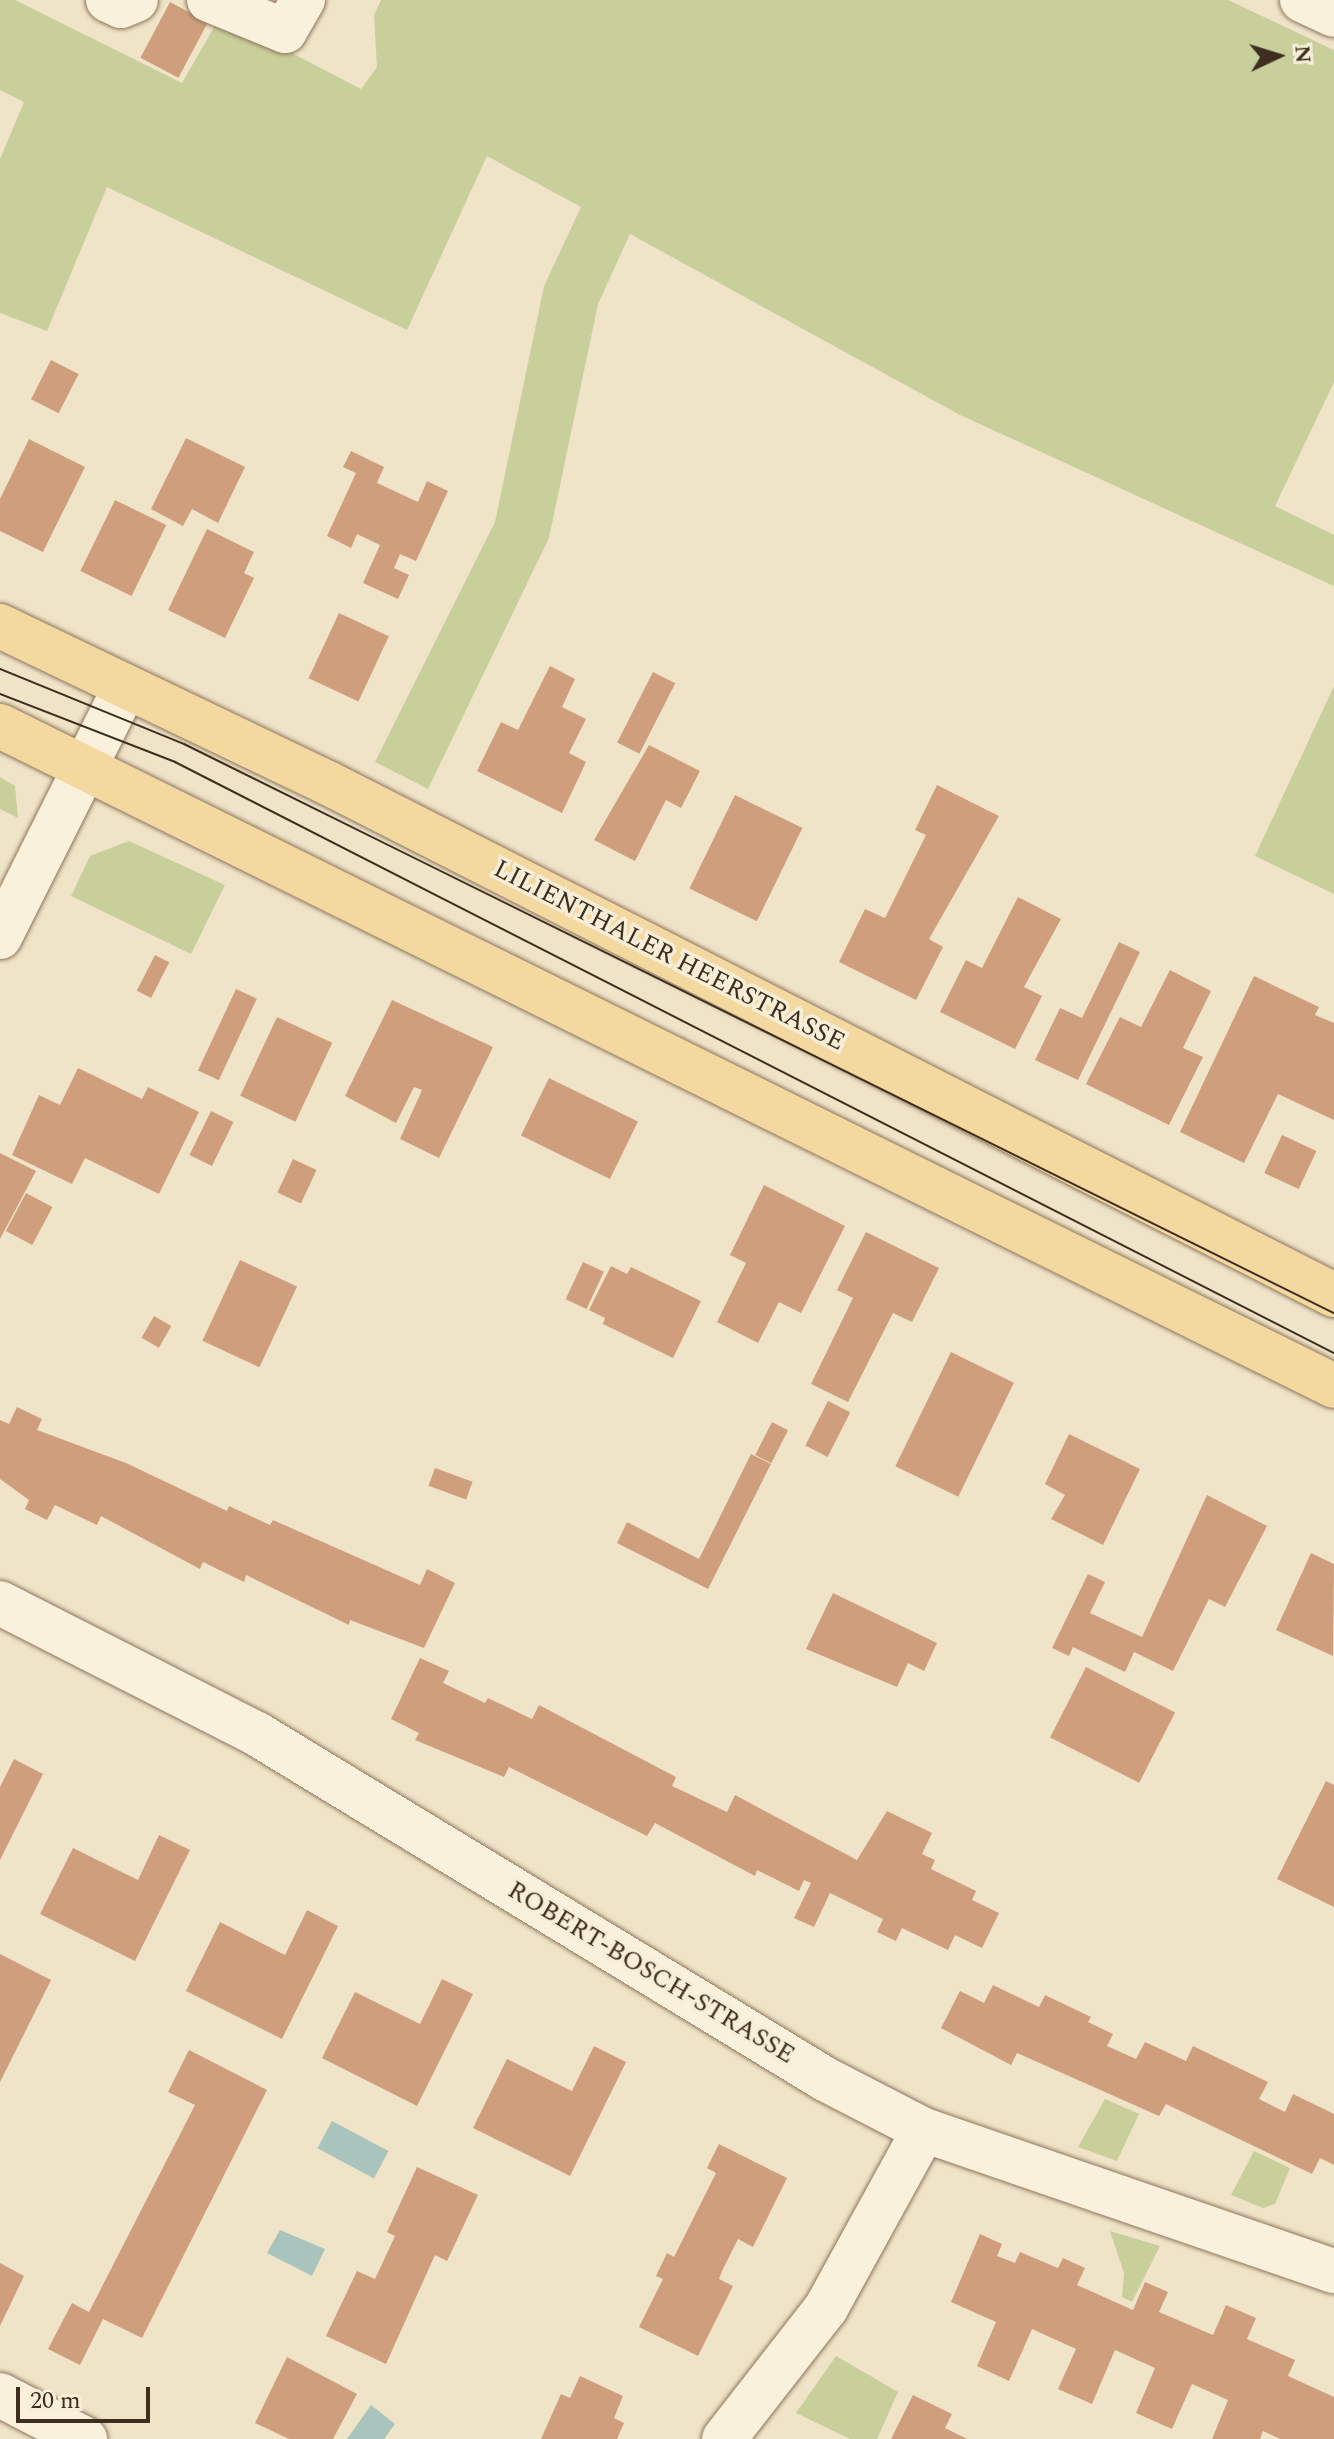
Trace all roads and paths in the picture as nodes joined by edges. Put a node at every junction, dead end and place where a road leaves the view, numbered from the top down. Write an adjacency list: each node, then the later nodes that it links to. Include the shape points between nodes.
1 (108, 0): 2 (street, via 121,6)
2 (136, 0)
3 (209, 0): 4 (street, via 285,31)
4 (303, 0)
5 (1302, 0): 6 (street)
6 (1334, 15)
7 (0, 626): 8 (main road, LILIENTHALER HEERSTRASSE)
8 (125, 687): 10 (street); 12 (main road, LILIENTHALER HEERSTRASSE, via 371,804)
9 (0, 726): 10 (main road)
10 (84, 769): 11 (street); 13 (main road)
11 (0, 937)
12 (1334, 1295)
13 (1334, 1386)
14 (0, 1603): 15 (street, ROBERT-BOSCH-STRASSE, via 257,1734 825,2079)
15 (924, 2130): 16 (street, ROBERT-BOSCH-STRASSE); 19 (street, via 826,2308)
16 (1334, 2271)
17 (0, 2395): 18 (street)
18 (85, 2439)
19 (724, 2439)

